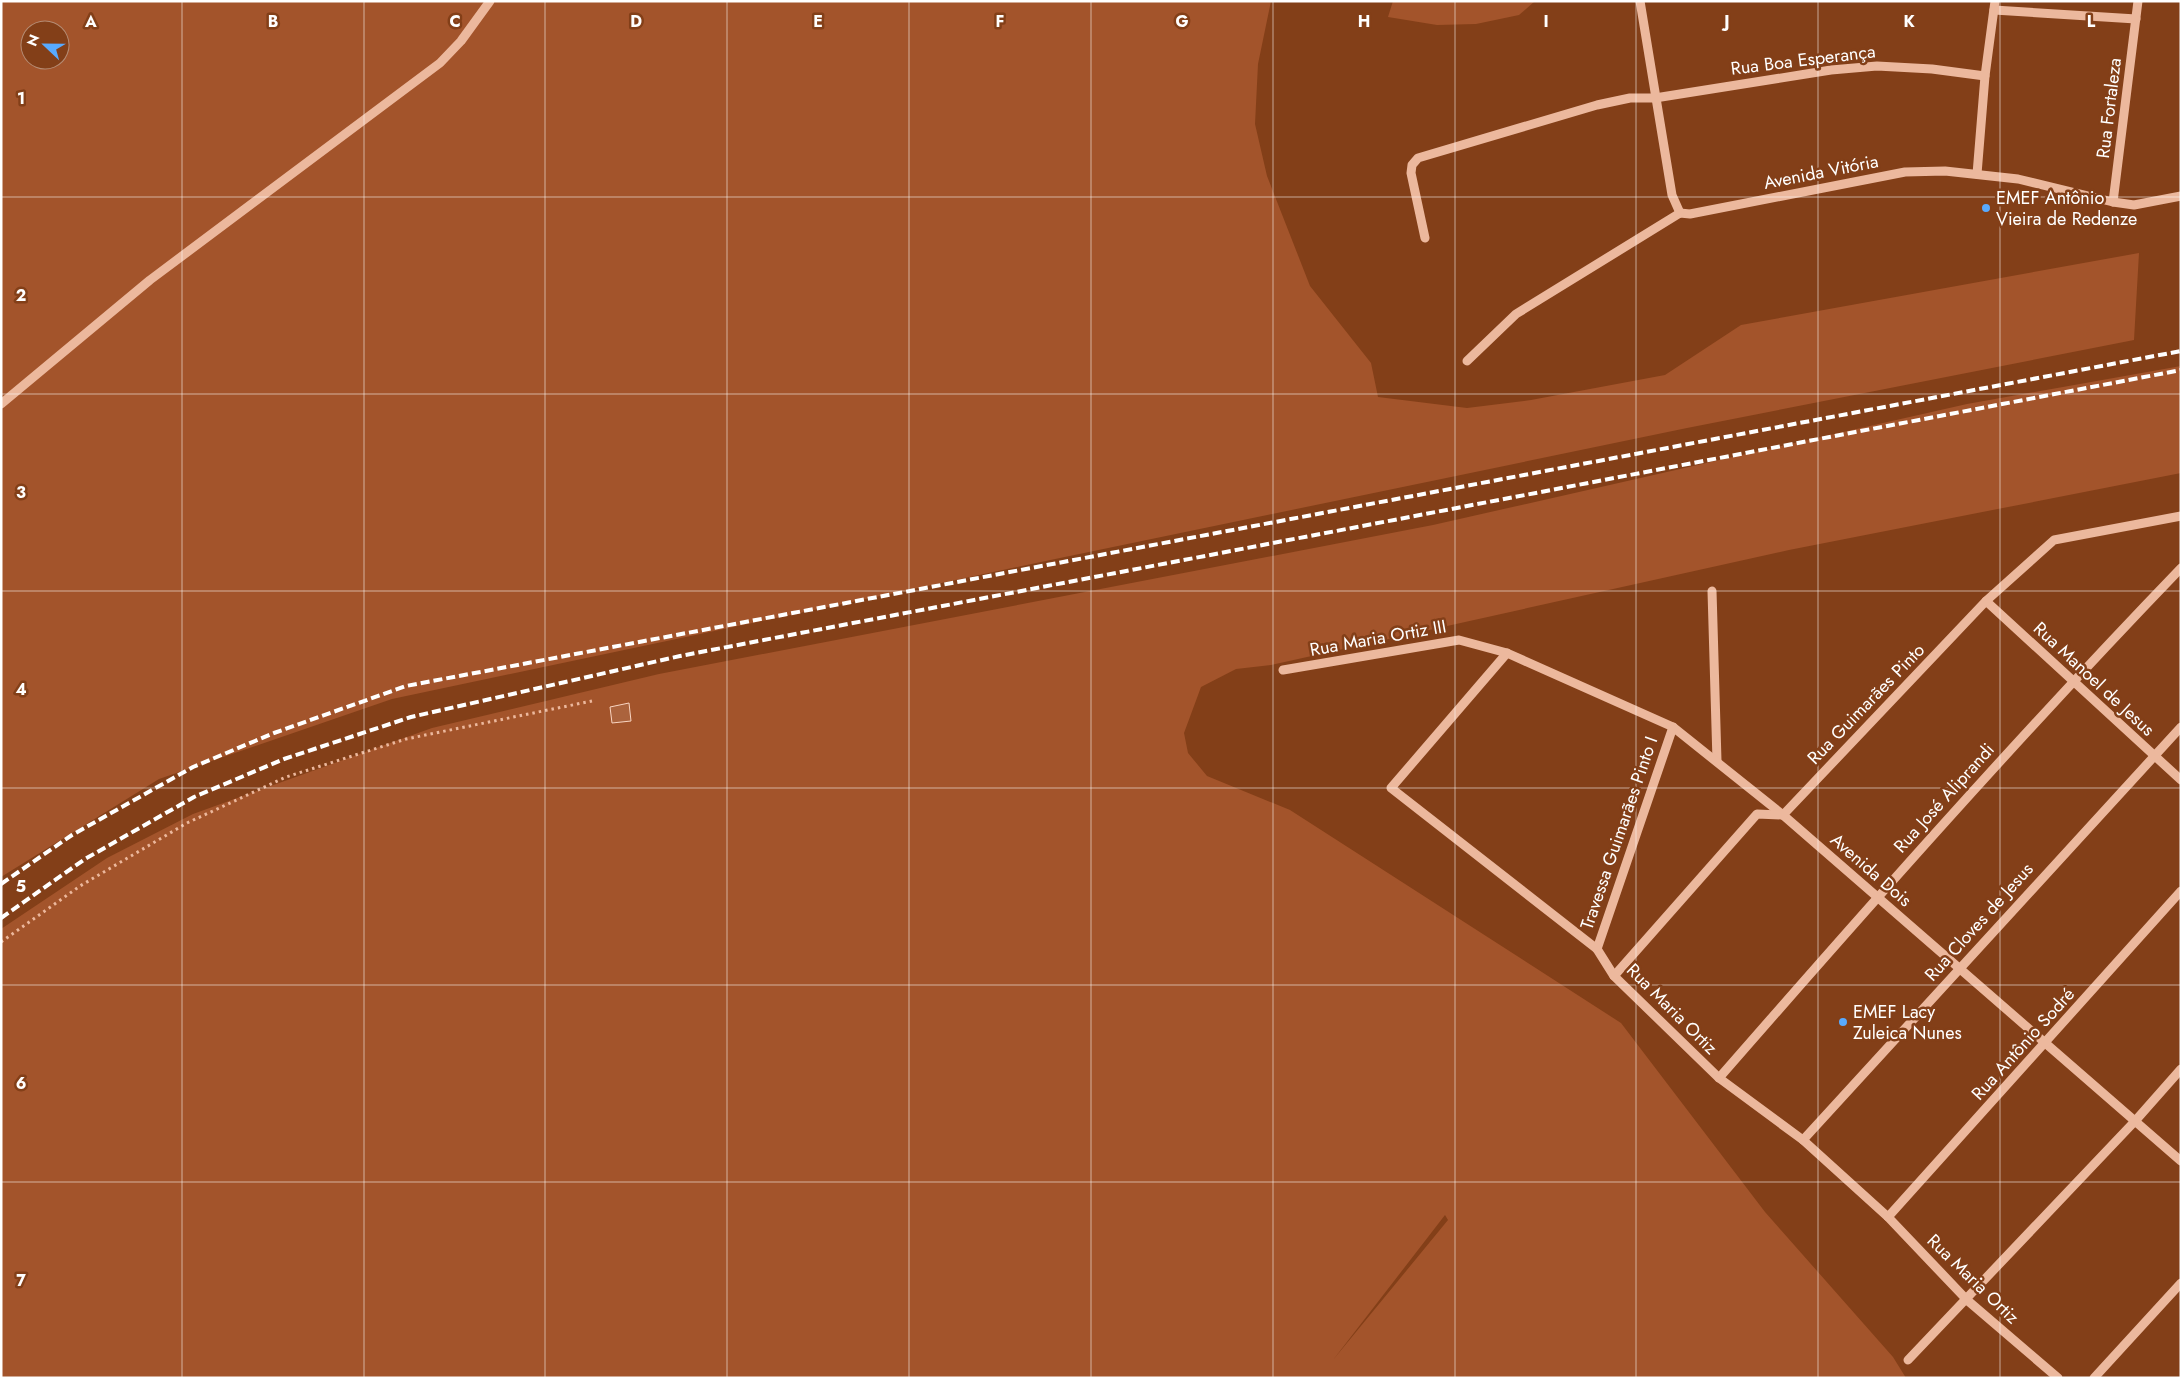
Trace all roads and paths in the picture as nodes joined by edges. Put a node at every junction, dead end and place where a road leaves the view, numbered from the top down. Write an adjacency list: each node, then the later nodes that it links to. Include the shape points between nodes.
1 (490, 1): 14 (street, via 461,41 440,63 150,280)
2 (1640, 1): 7 (street)
3 (2138, 1): 5 (street, Rua Fortaleza)
4 (1995, 6): 5 (street); 6 (street)
5 (2136, 19): 10 (street, Rua Fortaleza)
6 (1985, 76): 7 (street, Rua Boa Esperança, via 1877,66 1831,70); 8 (street)
7 (1655, 98): 11 (street, via 1672,195); 12 (street, Rua Boa Esperança, via 1630,98 1597,105 1418,158 1411,173)
8 (1977, 174): 10 (street, Avenida Vitória, via 2018,179); 11 (street, Avenida Vitória, via 1945,170 1905,172 1690,214)
9 (2181, 196): 10 (street, Avenida Vitória, via 2134,205)
10 (2113, 202)
11 (1680, 213): 13 (street, via 1516,314)
12 (1425, 238)
13 (1467, 361)
14 (1, 404)
15 (2181, 516): 18 (street, Rua Guimarães Pinto, via 2054,540)
16 (2181, 568): 21 (street, Rua José Aliprandi)
17 (1712, 591): 26 (street)
18 (1986, 601): 21 (street, Rua Manoel de Jesus); 28 (street, Rua Guimarães Pinto)
19 (1507, 653): 20 (street, Rua Maria Ortiz III, via 1459,640); 23 (street, Avenida Dois); 32 (street, Rua Maria Ortiz, via 1391,788)
20 (1283, 670)
21 (2072, 681): 25 (street, Rua Manoel de Jesus); 30 (street, Rua José Aliprandi)
22 (592, 700): 31 (path, via 406,739 286,777 188,823 80,886)
23 (1672, 727): 26 (street, Avenida Dois); 32 (street, Travessa Guimarães Pinto I)
24 (2181, 727): 25 (street, Rua Cloves de Jesus)
25 (2154, 756): 27 (street, Rua Manoel de Jesus); 33 (street, Rua Cloves de Jesus)
26 (1717, 761): 28 (street, Avenida Dois)
27 (2181, 780)
28 (1782, 814): 30 (street, Avenida Dois); 34 (street, via 1757,814)
29 (2181, 891): 35 (street, Rua Antônio Sodré)
30 (1876, 897): 33 (street, Avenida Dois); 37 (street, Rua José Aliprandi)
31 (1, 942)
32 (1597, 949): 34 (street, Rua Maria Ortiz)
33 (1959, 968): 35 (street, Avenida Dois); 39 (street, Rua Cloves de Jesus)
34 (1614, 976): 37 (street, Rua Maria Ortiz)
35 (2045, 1044): 38 (street, Avenida Dois); 41 (street, Rua Antônio Sodré)
36 (2181, 1069): 38 (street)
37 (1719, 1078): 39 (street, Rua Maria Ortiz)
38 (2136, 1120): 40 (street, Avenida Dois); 43 (street)
39 (1803, 1140): 41 (street, Rua Maria Ortiz)
40 (2181, 1161)
41 (1888, 1217): 43 (street, Rua Maria Ortiz)
42 (2181, 1283): 46 (street)
43 (1967, 1300): 44 (street); 45 (street, Rua Maria Ortiz)
44 (1908, 1360)
45 (2058, 1378)
46 (2094, 1378)

